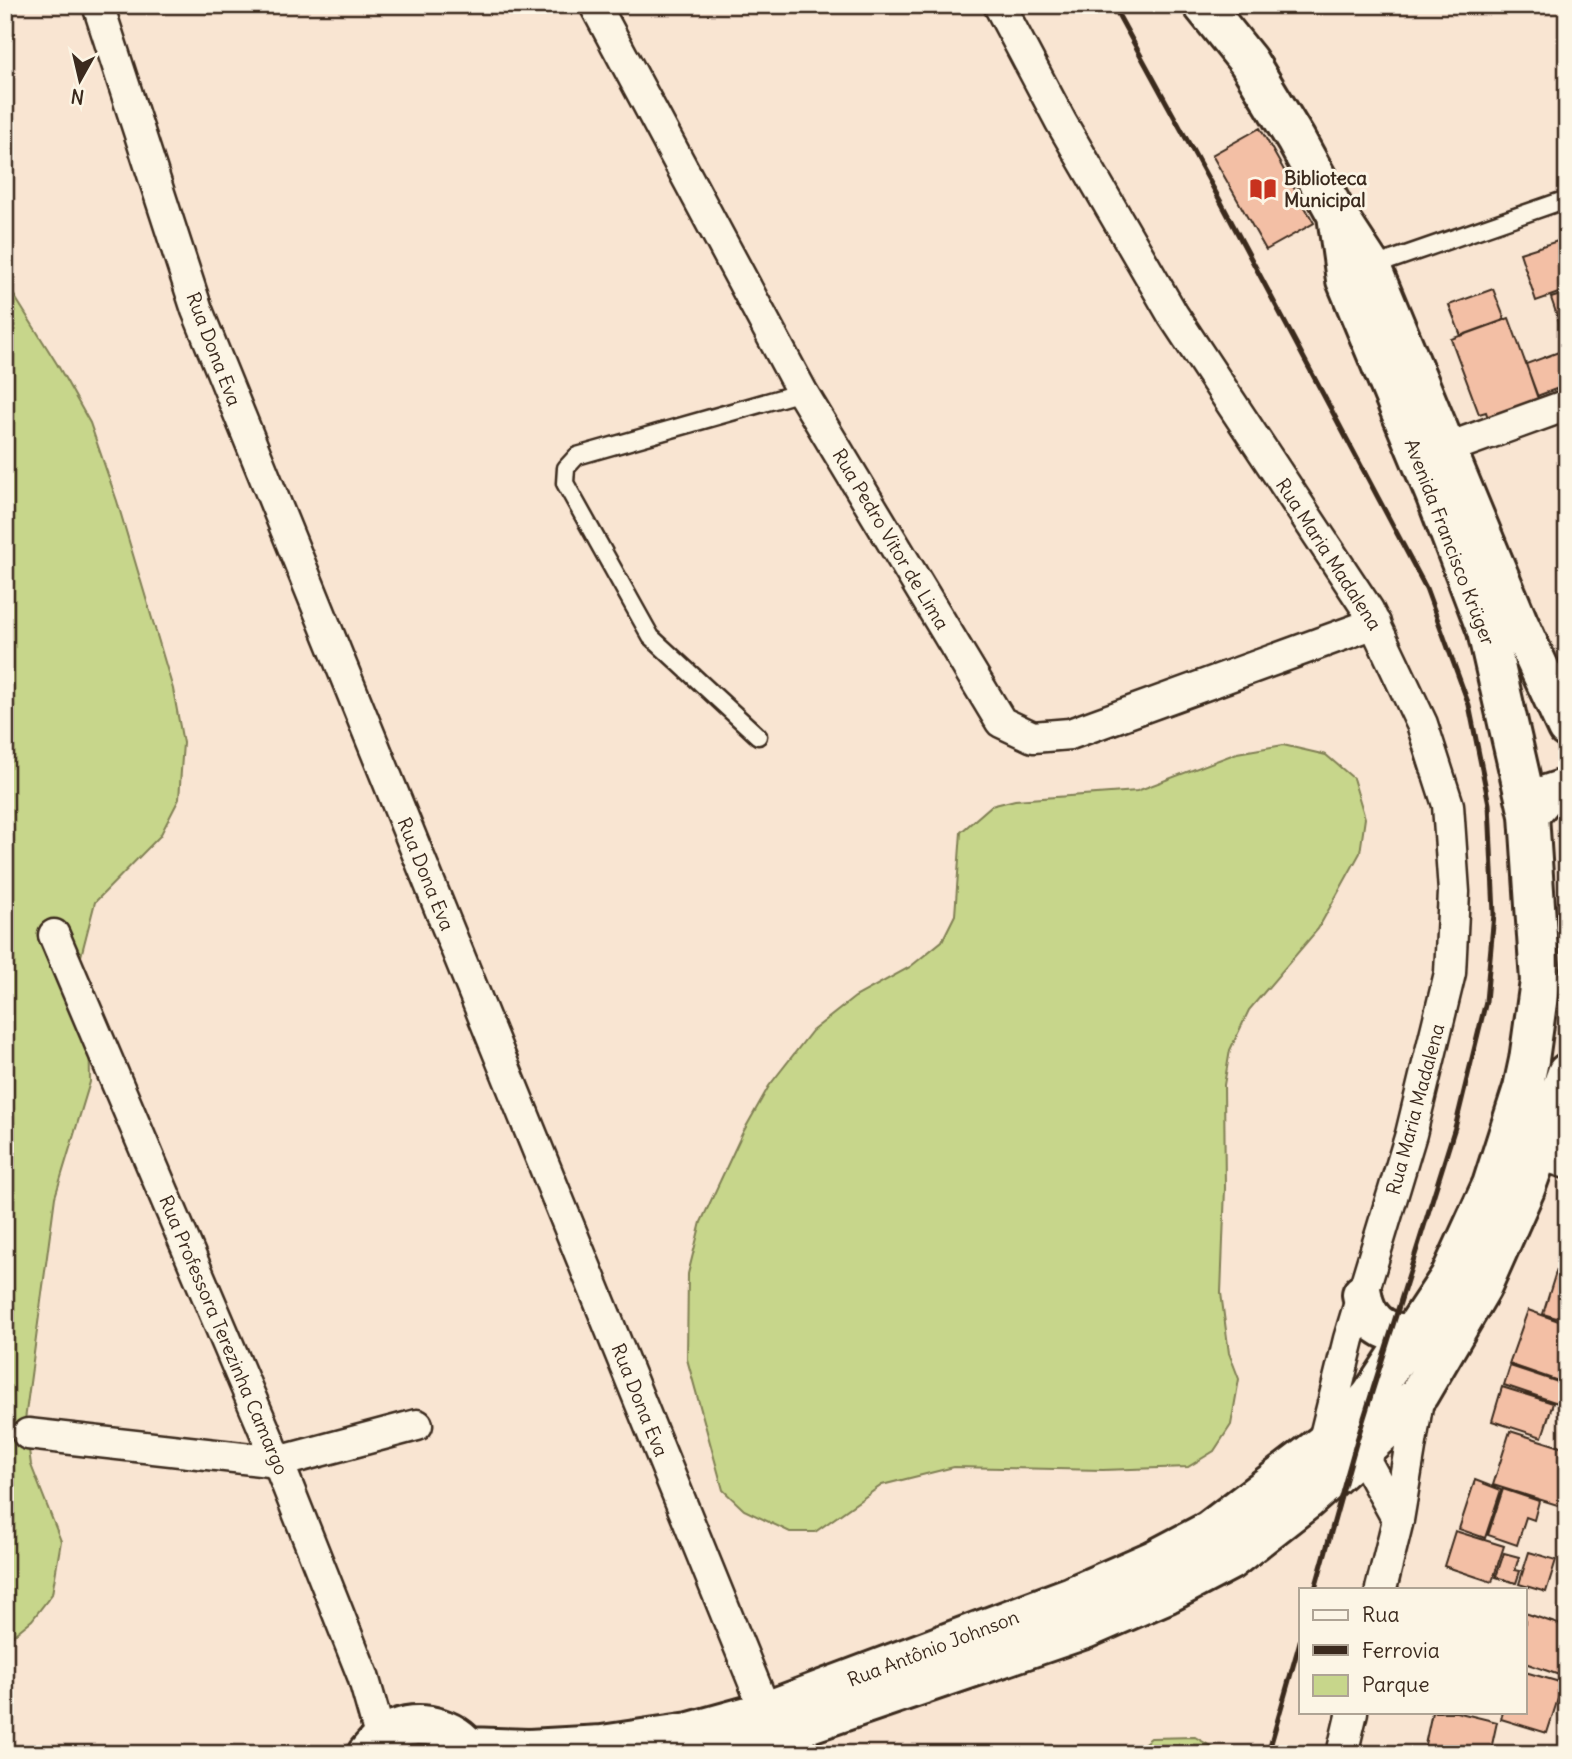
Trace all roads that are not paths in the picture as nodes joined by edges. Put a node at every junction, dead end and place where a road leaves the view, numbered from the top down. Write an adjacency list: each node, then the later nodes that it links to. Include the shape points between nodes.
1 (98, 5): 31 (street, Rua Dona Eva, via 197,310)
2 (595, 5): 8 (street, Rua Pedro Vitor de Lima)
3 (999, 5): 11 (street, Rua Maria Madalena, via 1173,315)
4 (1203, 5): 6 (main road, Avenida Francisco Krüger, via 1248,61)
5 (1567, 199): 7 (lane)
6 (1337, 215): 7 (main road, Avenida Francisco Krüger); 10 (main road, Avenida Francisco Krüger, via 1346,280)
7 (1371, 267): 10 (main road, Avenida Francisco Krüger)
8 (802, 393): 11 (street, Rua Pedro Vitor de Lima, via 1001,722 1033,737 1070,734); 13 (lane, via 578,456 566,468 565,482 651,637)
9 (1567, 405): 10 (street)
10 (1432, 454): 12 (main road, Avenida Francisco Krüger); 15 (main road, Avenida Francisco Krüger, via 1487,631)
11 (1375, 623): 21 (street, Rua Maria Madalena, via 1422,724 1448,805 1454,892 1450,973 1411,1134)
12 (1567, 728)
13 (758, 736)
14 (1567, 788): 15 (main road, via 1546,795)
15 (1529, 815): 17 (main road, Avenida Francisco Krüger)
16 (54, 935): 27 (street, Rua Professora Terezinha Camargo)
17 (1540, 981): 18 (main road); 20 (main road, Avenida Francisco Krüger, via 1529,1060)
18 (1567, 1010)
19 (1567, 1073): 20 (main road, Avenida Francisco Krüger)
20 (1537, 1154): 22 (main road, Avenida Francisco Krüger, via 1492,1185 1450,1277); 23 (main road, Avenida Francisco Krüger, via 1481,1288)
21 (1362, 1294): 22 (main road, via 1364,1306 1378,1326); 26 (street, Rua Maria Madalena, via 1349,1339)
22 (1412, 1334): 26 (main road, Avenida Francisco Krüger)
23 (1419, 1394): 26 (main road, Avenida Francisco Krüger); 28 (street)
24 (417, 1425): 27 (street)
25 (29, 1434): 27 (street)
26 (1345, 1438): 28 (street); 31 (main road, Rua Antônio Johnson, via 1307,1500 1229,1561 1085,1629)
27 (278, 1462): 32 (street, Rua Professora Terezinha Camargo, via 363,1676)
28 (1398, 1520): 29 (street)
29 (1381, 1588)
30 (1352, 1714): 35 (street)
31 (775, 1734): 33 (main road, Rua Antônio Johnson, via 690,1732 602,1745); 34 (main road, Rua Antônio Johnson)
32 (370, 1750): 33 (main road, via 397,1729 416,1725 454,1735)
33 (470, 1751)
34 (719, 1754)
35 (1342, 1754)

